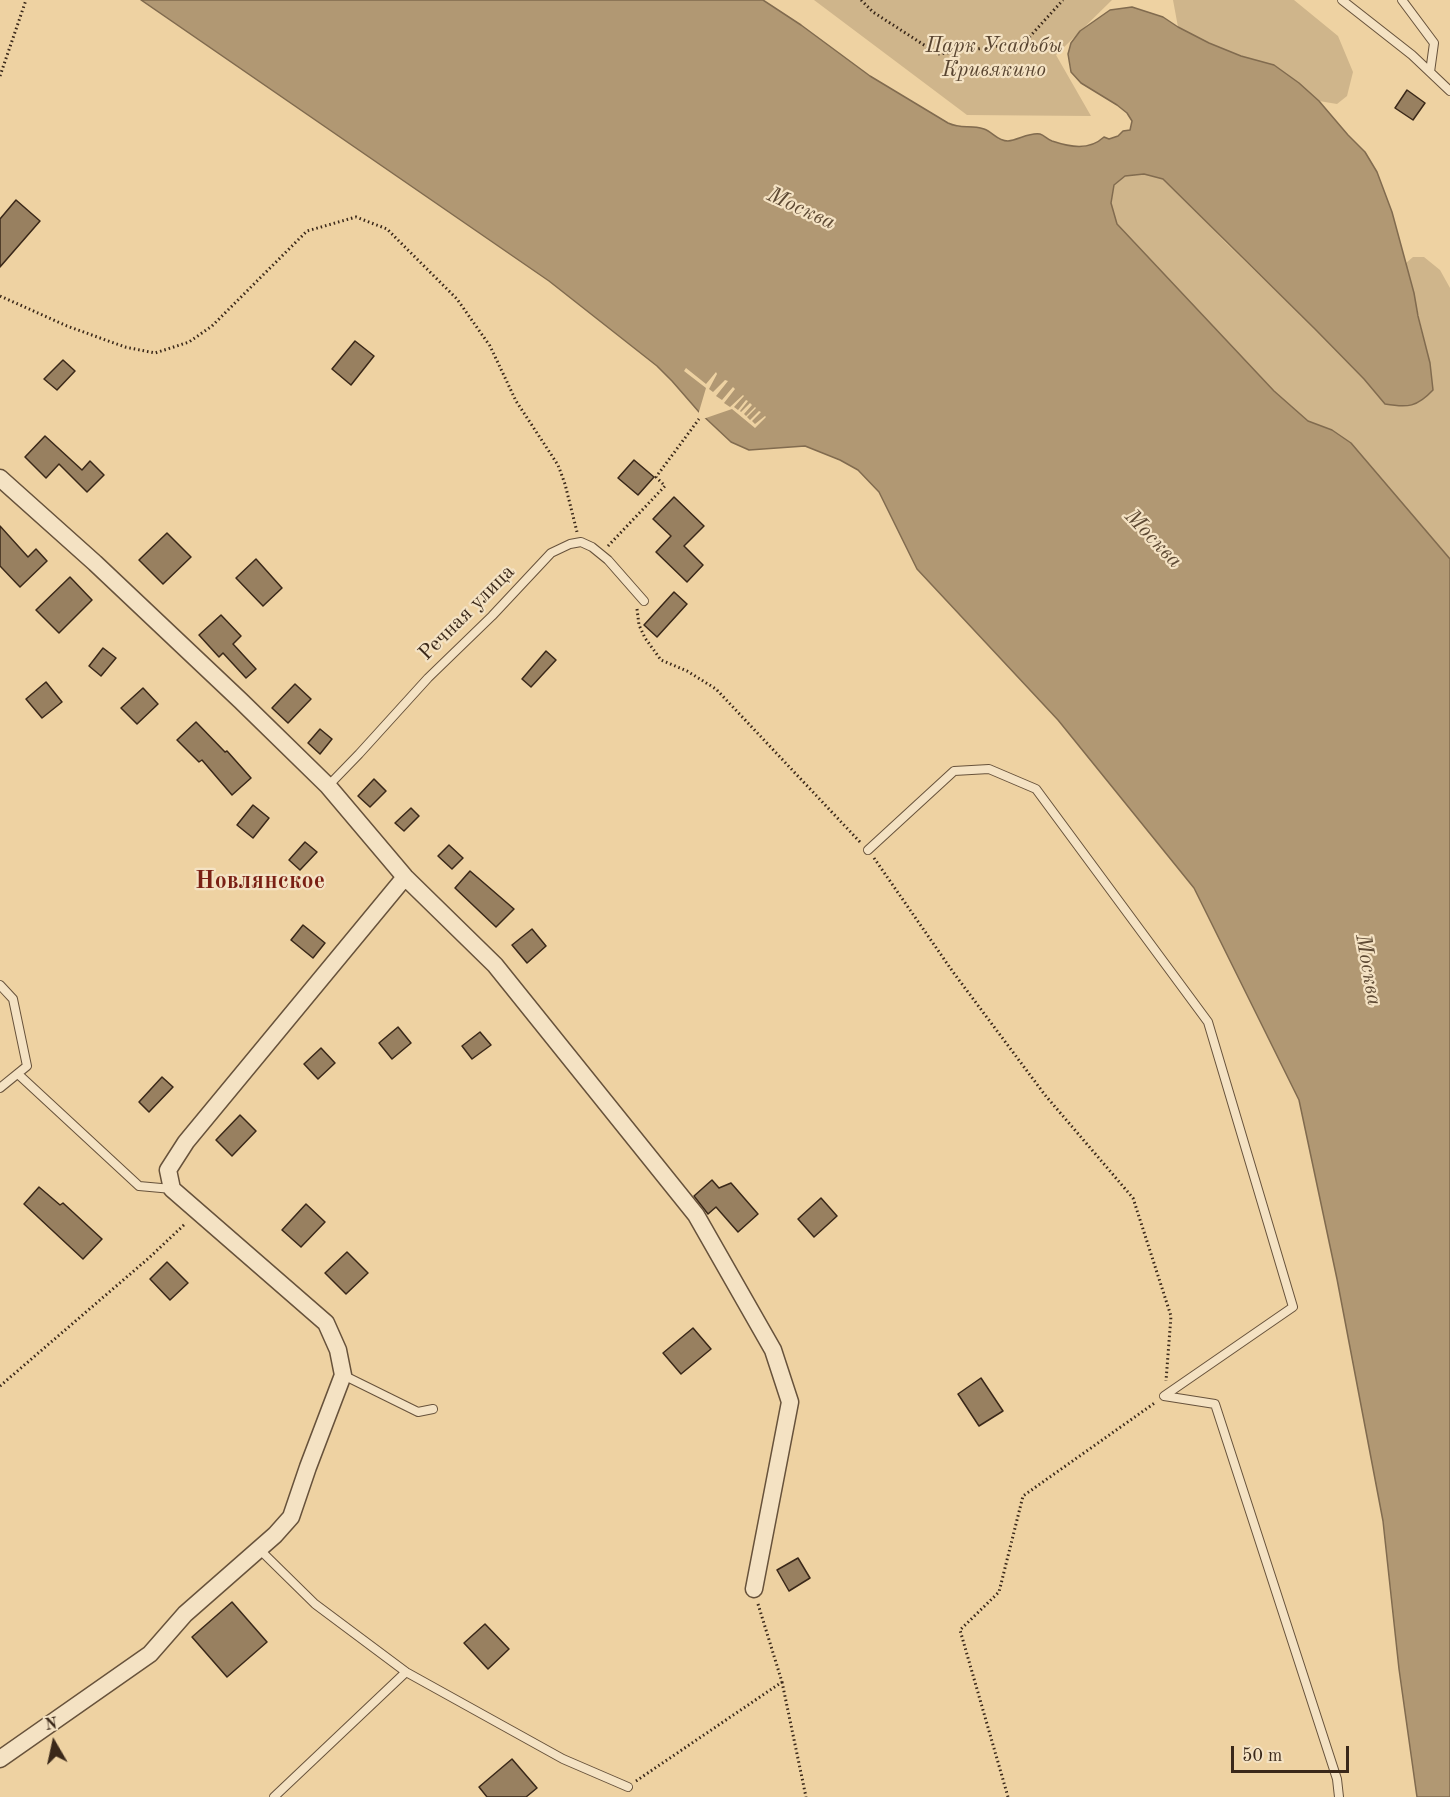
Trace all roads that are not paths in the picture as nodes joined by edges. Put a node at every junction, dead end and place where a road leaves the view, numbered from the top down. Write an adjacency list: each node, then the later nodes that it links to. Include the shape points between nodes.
1 (1341, 0): 3 (lane)
2 (1402, 0): 3 (lane, via 1434,43)
3 (1430, 72): 4 (lane)
4 (1450, 91)
5 (0, 478): 7 (street, via 95,563)
6 (641, 597): 7 (lane, Речная улица, via 592,547 581,542 552,553)
7 (328, 786): 9 (street)
8 (868, 850): 22 (lane, via 954,771 989,770 1036,789 1208,1022 1293,1307 1164,1396 1215,1404 1337,1779)
9 (405, 878): 13 (street, via 186,1142 168,1170); 17 (street, via 495,965 696,1215 773,1350 790,1402)
10 (0, 984): 11 (lane, via 14,999 27,1066)
11 (18, 1074): 12 (lane); 13 (lane, via 139,1186)
12 (0, 1089)
13 (172, 1189): 14 (street, via 326,1323 338,1350)
14 (343, 1375): 15 (lane, via 418,1413); 16 (street, via 291,1517)
15 (433, 1409)
16 (259, 1549): 18 (lane, via 315,1604); 19 (street, via 185,1614 150,1654)
17 (754, 1589)
18 (405, 1672): 20 (lane, via 563,1759); 21 (lane)
19 (0, 1759)
20 (627, 1787)
21 (274, 1797)
22 (1339, 1797)

